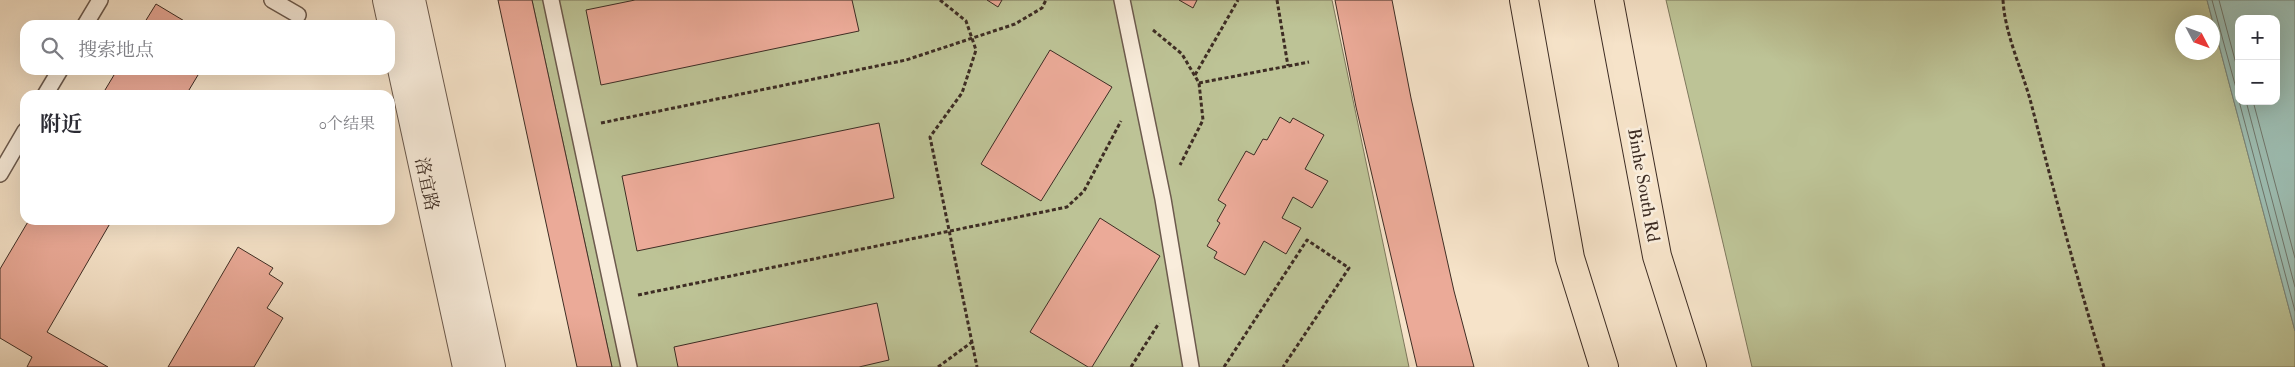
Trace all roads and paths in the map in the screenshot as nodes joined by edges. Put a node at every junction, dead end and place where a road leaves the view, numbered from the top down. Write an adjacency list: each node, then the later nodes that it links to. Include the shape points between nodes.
1 (100, 0): 16 (lane)
2 (272, 0): 14 (lane)
3 (387, 0): 17 (street, 洛宜路)
4 (411, 0): 36 (street, 洛宜路)
5 (551, 0): 27 (lane)
6 (940, 0): 19 (path, via 966,21)
7 (1046, 0): 19 (path, via 1042,8 1015,24)
8 (1122, 0): 15 (lane)
9 (1238, 0): 23 (path)
10 (1277, 0): 21 (path)
11 (1524, 0): 44 (highway, via 1570,258)
12 (1610, 0): 45 (highway, Binhe South Rd, via 1657,256)
13 (2003, 0): 46 (path)
14 (298, 15)
15 (1126, 17): 23 (path, via 1155,32 1182,54); 25 (lane)
16 (88, 20)
17 (391, 20)
18 (395, 37): 35 (street, 洛宜路)
19 (972, 39): 27 (path, via 906,60); 31 (path, via 976,50 962,93 930,137)
20 (1309, 62): 21 (path)
21 (1288, 66): 24 (path)
22 (57, 75): 26 (lane)
23 (1195, 75): 24 (path)
24 (1199, 83): 30 (path, via 1203,120 1182,163)
25 (1141, 85): 30 (lane); 31 (path, via 1084,191 1067,207)
26 (48, 90)
27 (578, 128): 33 (lane)
28 (20, 140): 29 (lane)
29 (0, 174)
30 (1160, 185): 32 (lane)
31 (949, 232): 33 (path); 34 (path)
32 (1178, 292): 40 (path); 41 (lane)
33 (615, 300): 37 (lane)
34 (972, 342): 38 (path); 39 (path)
35 (467, 367)
36 (492, 367)
37 (629, 367)
38 (938, 367)
39 (977, 367)
40 (1131, 367)
41 (1191, 367)
42 (1224, 367): 43 (path, via 1307,240 1349,268)
43 (1282, 367)
44 (1604, 367)
45 (1692, 367)
46 (2104, 367)

